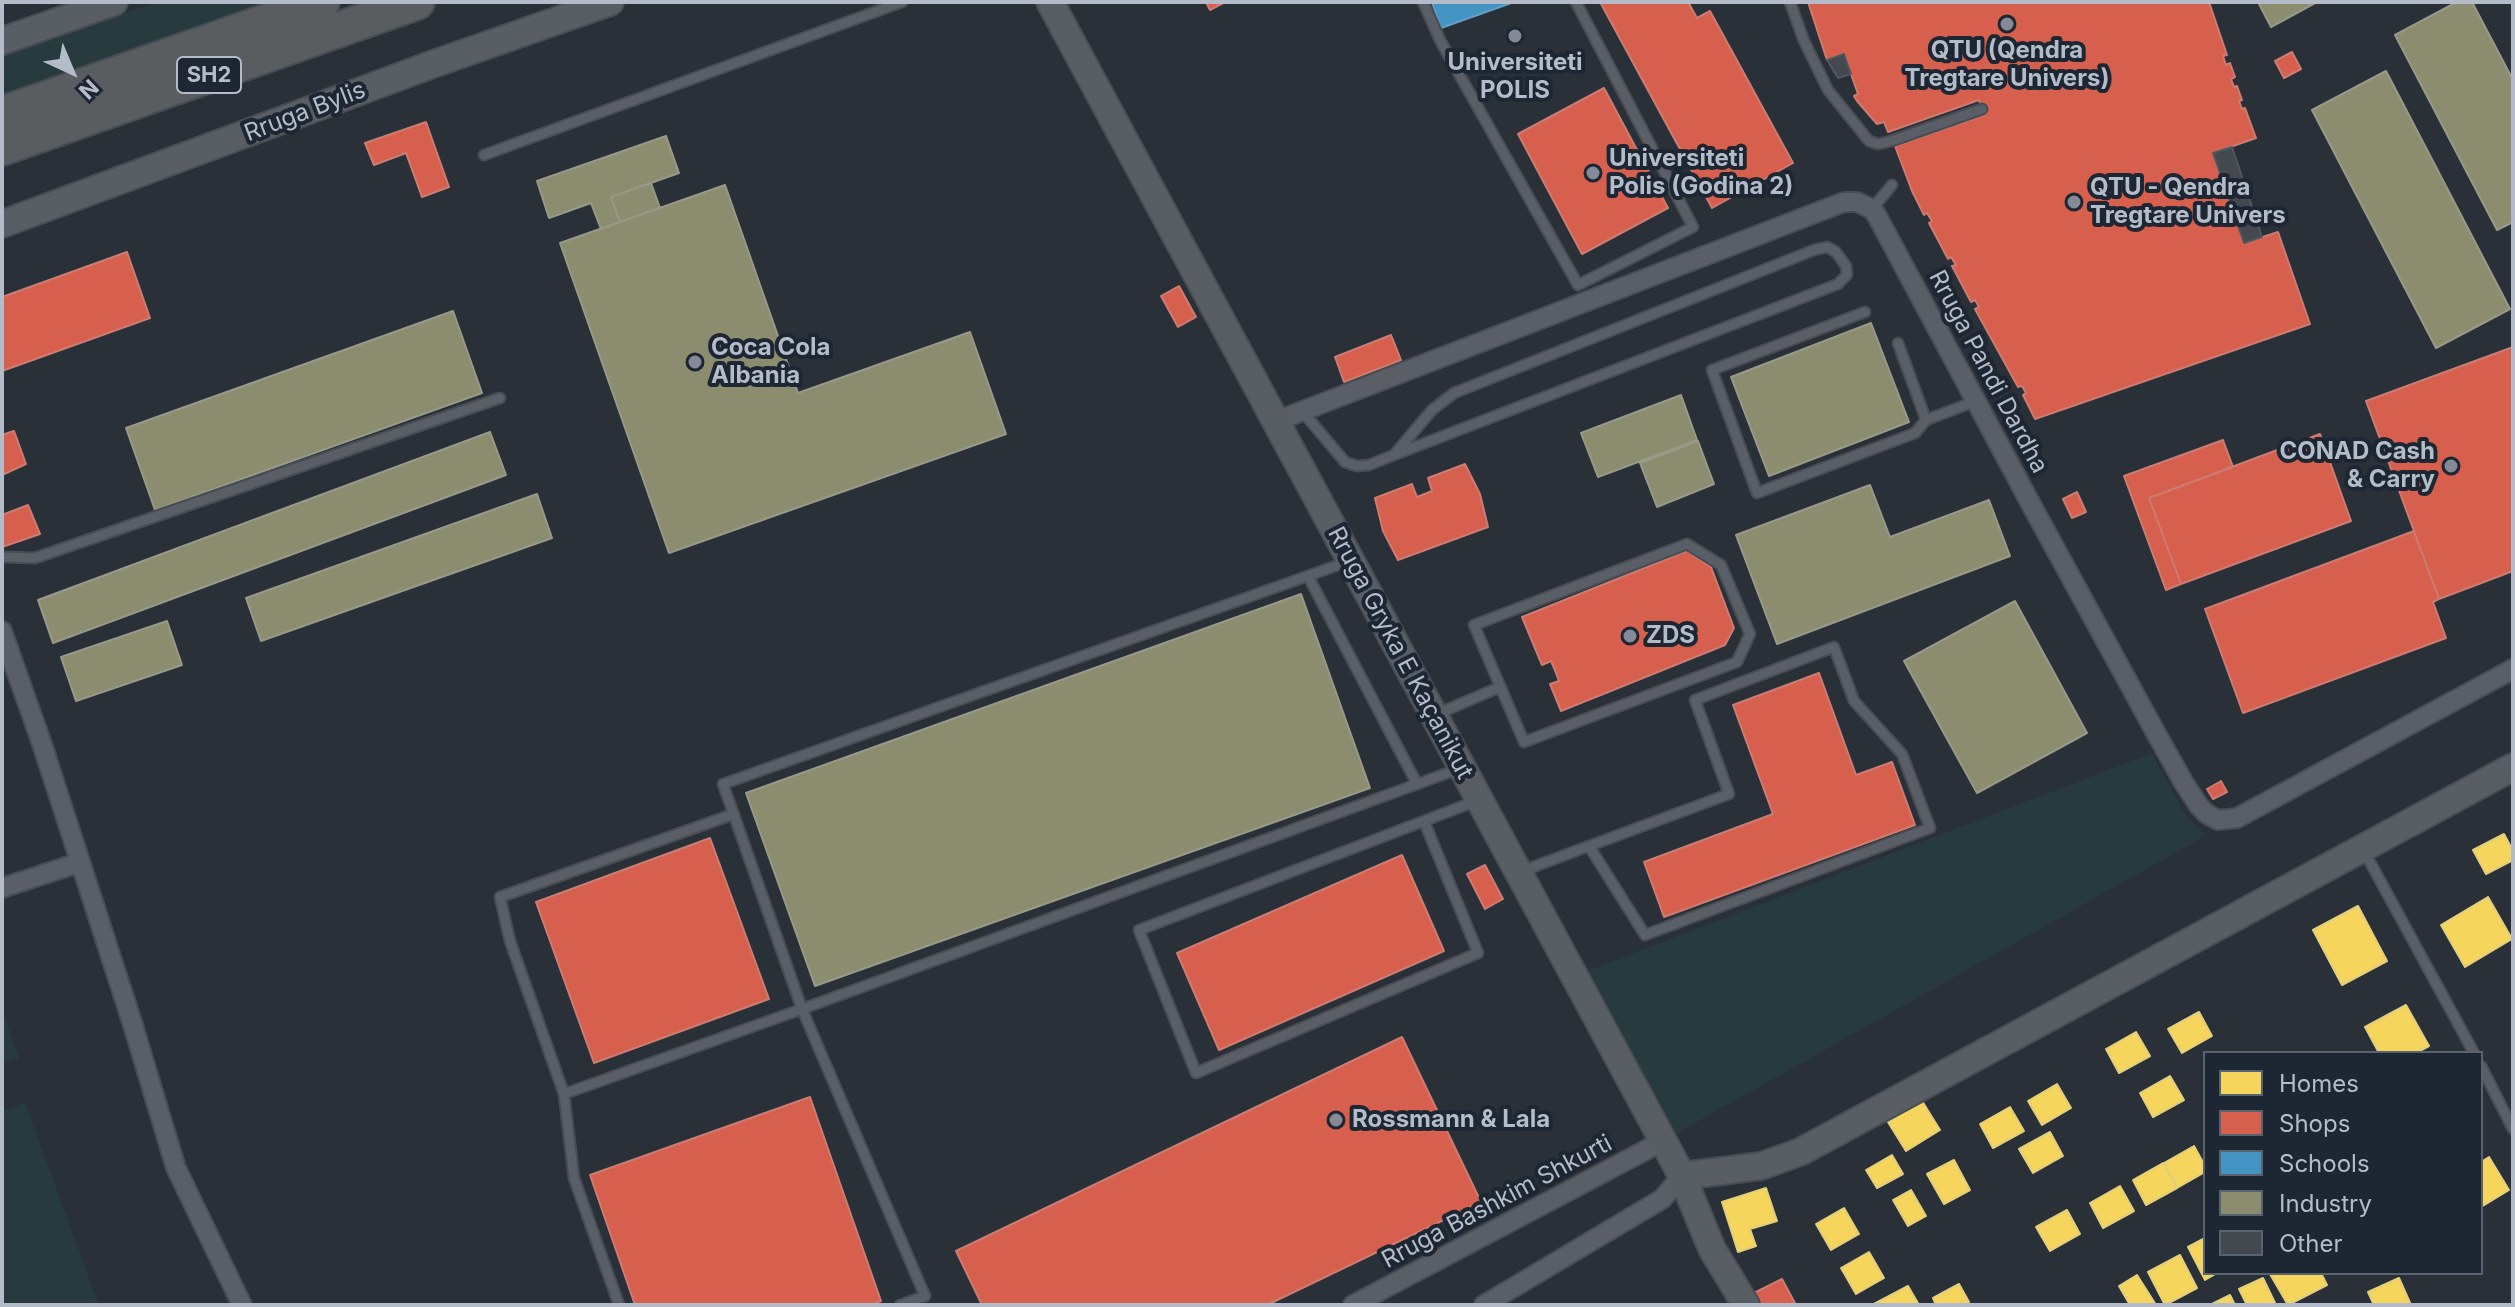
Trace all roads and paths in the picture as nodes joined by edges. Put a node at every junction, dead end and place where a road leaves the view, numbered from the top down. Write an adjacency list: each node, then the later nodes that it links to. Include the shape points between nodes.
1 (322, 2): 12 (highway, SH2)
2 (417, 2): 13 (highway, SH2)
3 (610, 2): 17 (street, Rruga Bylis)
4 (902, 2): 14 (lane)
5 (1050, 2): 24 (street, Rruga Gryka E Kaçanikut)
6 (1423, 2): 7 (lane, via 1578,285 1693,227)
7 (1576, 2)
8 (1790, 2): 11 (lane, via 1828,90 1869,141 1891,141)
9 (104, 4): 10 (street)
10 (2, 41)
11 (1982, 109)
12 (2, 114)
13 (2, 148)
14 (484, 155)
15 (1892, 185): 16 (lane)
16 (1872, 209): 21 (street, Rruga Pandi Dardha); 22 (street, via 1844,202)
17 (2, 224)
18 (1865, 312): 23 (lane, via 1712,370 1757,493 1915,433)
19 (1898, 343): 23 (lane)
20 (500, 398): 26 (lane, via 35,558)
21 (1976, 401): 23 (lane); 30 (street, Rruga Pandi Dardha, via 2184,783 2199,806 2218,820 2237,818)
22 (1302, 411): 24 (street); 25 (lane, via 1345,462 1357,466)
23 (1926, 420)
24 (1274, 422): 27 (street, Rruga Gryka E Kaçanikut)
25 (1394, 455): 25 (lane, via 1838,284 1847,275 1846,266 1827,247 1814,250 1454,393)
26 (2, 557)
27 (1351, 561): 28 (lane); 32 (street, Rruga Gryka E Kaçanikut)
28 (1308, 576): 35 (lane); 37 (lane, via 723,784)
29 (2, 631): 41 (street)
30 (2513, 669)
31 (1500, 687): 31 (lane, via 1474,625 1687,544 1721,565 1750,634 1737,662 1524,742); 32 (lane)
32 (1433, 716): 34 (street, Rruga Gryka E Kaçanikut)
33 (2513, 767): 40 (street)
34 (1462, 768): 35 (lane); 36 (street, Rruga Gryka E Kaçanikut)
35 (1417, 784): 44 (lane)
36 (1479, 800): 38 (lane); 42 (street, Rruga Gryka E Kaçanikut)
37 (734, 814): 44 (lane); 47 (lane, via 500,897 510,941)
38 (1424, 821): 38 (lane, via 1139,930 1196,1073 1478,953)
39 (1589, 846): 39 (lane, via 1729,794 1695,700 1834,647 1854,701 1902,754 1930,828 1645,935); 42 (lane)
40 (2363, 848): 45 (lane); 50 (street, via 1800,1152 1761,1166)
41 (78, 863): 43 (street); 52 (street, via 176,1168)
42 (1519, 872): 49 (street, Rruga Gryka E Kaçanikut)
43 (2, 888)
44 (802, 1009): 47 (lane); 51 (lane)
45 (2473, 1051)
46 (2483, 1070): 48 (lane)
47 (564, 1094): 53 (lane, via 574,1178)
48 (2513, 1129)
49 (1663, 1141): 50 (street, Rruga Gryka E Kaçanikut); 55 (street, Rruga Bashkim Shkurti)
50 (1682, 1176): 56 (street, via 1662,1199); 57 (street, Rruga Gryka E Kaçanikut, via 1712,1249)
51 (927, 1300): 54 (lane)
52 (242, 1305)
53 (619, 1305)
54 (900, 1305)
55 (1353, 1305)
56 (1484, 1305)
57 (1746, 1305)

